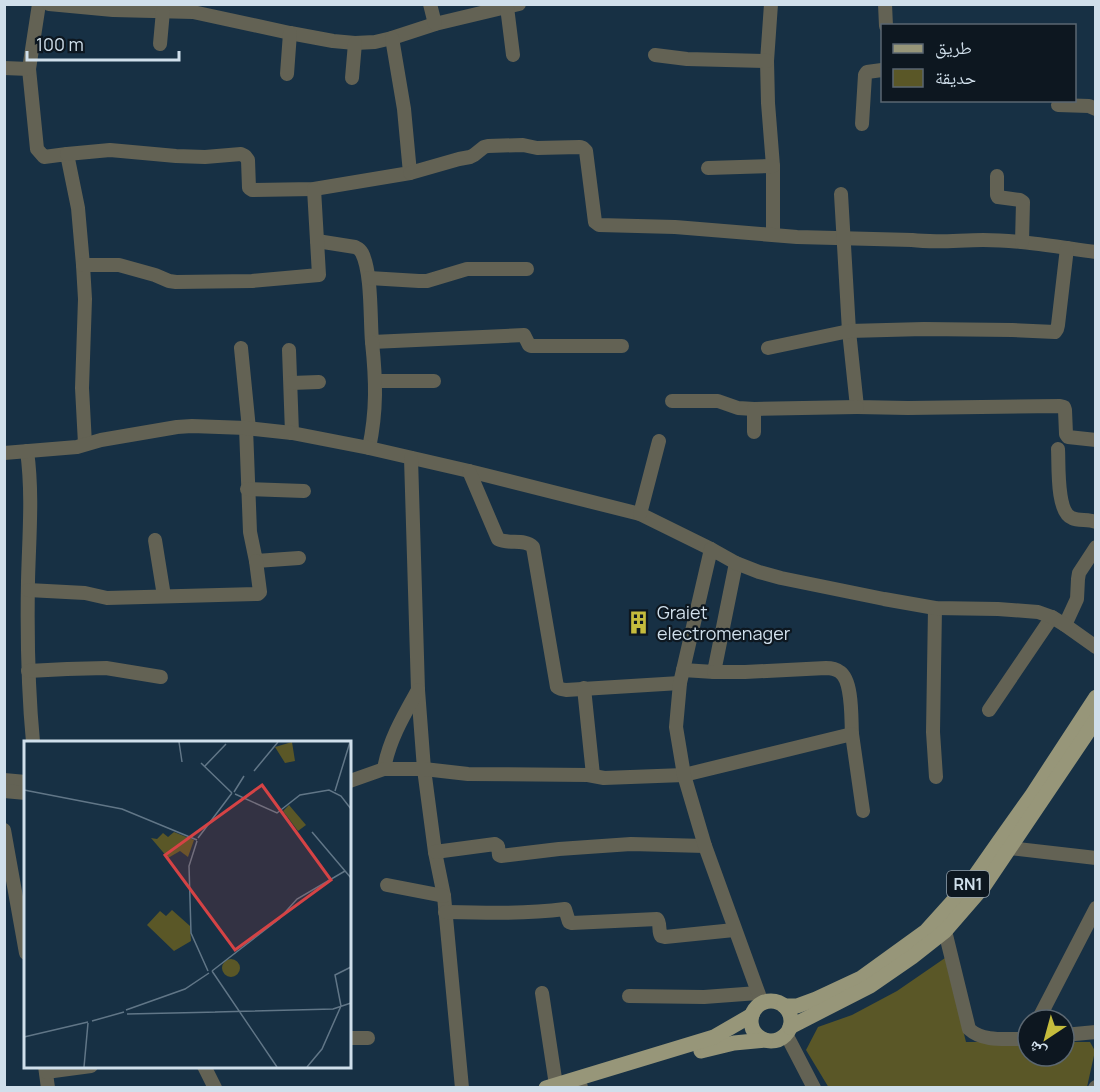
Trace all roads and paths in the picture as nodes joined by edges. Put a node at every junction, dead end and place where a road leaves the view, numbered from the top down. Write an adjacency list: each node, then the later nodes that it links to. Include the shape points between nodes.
1 (39, 4): 18 (street)
2 (50, 4): 7 (street)
3 (430, 4): 8 (street)
4 (771, 4): 16 (street)
5 (885, 4): 9 (street)
6 (513, 5): 8 (street); 15 (street)
7 (163, 11): 10 (street, via 193,12); 13 (street)
8 (435, 24): 11 (street)
9 (886, 24)
10 (290, 33): 12 (street); 20 (street)
11 (392, 38): 12 (street); 28 (street)
12 (355, 43): 21 (street)
13 (160, 44)
14 (655, 55): 16 (street)
15 (513, 56)
16 (766, 61): 26 (street)
17 (4, 68): 18 (street)
18 (29, 69): 25 (street, via 37,149 47,157)
19 (881, 70): 24 (street, via 865,75)
20 (287, 74)
21 (352, 78)
22 (1058, 105): 23 (street)
23 (1095, 109)
24 (862, 123)
25 (67, 154): 30 (street, via 110,150 176,156 241,154 248,160 250,190); 38 (street, via 78,208)
26 (773, 166): 27 (street); 32 (street)
27 (708, 168)
28 (410, 173): 30 (street); 32 (street, via 470,157 488,146 580,147 586,151 595,222 599,225)
29 (997, 176): 35 (street, via 998,197 1022,200)
30 (314, 189): 34 (street)
31 (842, 194): 33 (street)
32 (773, 234): 33 (street)
33 (844, 238): 35 (street); 41 (street)
34 (317, 241): 38 (street, via 319,274 252,281 176,282 119,265); 40 (street, via 359,249)
35 (1022, 242): 36 (street)
36 (1067, 249): 37 (street); 41 (street, via 1054,332)
37 (1095, 252)
38 (83, 265): 59 (street)
39 (527, 269): 40 (street, via 467,269 427,281)
40 (369, 278): 42 (street)
41 (849, 331): 45 (street); 52 (street)
42 (372, 342): 43 (street, via 524,335 531,346); 47 (street)
43 (622, 346)
44 (241, 348): 54 (street)
45 (768, 348)
46 (289, 350): 50 (street)
47 (376, 381): 48 (street); 60 (street)
48 (434, 381)
49 (319, 382): 50 (street)
50 (291, 383): 56 (street)
51 (672, 401): 53 (street, via 718,401)
52 (857, 407): 53 (street); 57 (street, via 1060,406 1065,410 1068,437)
53 (753, 409): 55 (street)
54 (247, 429): 56 (street); 59 (street, via 177,427); 66 (street)
55 (753, 432)
56 (291, 433): 60 (street)
57 (1095, 440)
58 (659, 441): 68 (street)
59 (85, 444): 62 (street)
60 (369, 448): 64 (street)
61 (1058, 449): 69 (street, via 1064,511 1072,519)
62 (27, 451): 63 (street); 76 (street)
63 (4, 453)
64 (411, 458): 65 (street); 87 (street)
65 (469, 471): 68 (street); 86 (street, via 498,539 533,547 557,687)
66 (247, 489): 67 (street); 74 (street, via 249,532)
67 (304, 491)
68 (640, 514): 72 (street)
69 (1095, 522)
70 (155, 540): 77 (street)
71 (1095, 547): 80 (street, via 1079,573 1077,599)
72 (711, 549): 75 (street); 85 (street)
73 (299, 558): 74 (street)
74 (256, 561): 77 (street, via 259,594)
75 (736, 563): 78 (street, via 781,578); 83 (street)
76 (28, 590): 77 (street, via 107,598); 82 (street)
77 (164, 596)
78 (935, 608): 79 (street, via 1030,610); 97 (street)
79 (1052, 617): 80 (street); 89 (street)
80 (1065, 626): 81 (street)
81 (1095, 647)
82 (28, 671): 84 (street, via 106,668); 92 (street)
83 (714, 672): 85 (street); 91 (street, via 833,668 846,678)
84 (161, 677)
85 (682, 677): 86 (street); 95 (street, via 676,727)
86 (584, 688): 96 (street)
87 (418, 690): 93 (street, via 388,751); 94 (street)
88 (1095, 697): 119 (main road, RN1, via 972,879 926,931 861,978 797,1006)
89 (989, 710)
90 (1095, 720): 106 (main road, RN1)
91 (852, 734): 95 (street); 103 (street)
92 (33, 741)
93 (384, 769): 94 (street); 99 (street)
94 (424, 770): 96 (street); 107 (street)
95 (684, 775): 96 (street); 105 (street)
96 (593, 776)
97 (936, 777)
98 (4, 780): 100 (street)
99 (351, 780)
100 (24, 782)
101 (4, 791): 102 (street)
102 (24, 793)
103 (863, 811)
104 (4, 830): 115 (street)
105 (705, 846): 107 (street, via 631,844 501,856 495,844); 113 (street)
106 (1010, 848): 108 (street); 114 (main road, RN1)
107 (435, 852): 110 (street)
108 (1095, 858)
109 (387, 885): 110 (street)
110 (444, 896): 112 (street)
111 (1095, 908): 120 (street)
112 (445, 912): 113 (street, via 501,914 565,909 572,923 657,920 662,937); 135 (street)
113 (734, 930): 118 (street)
114 (945, 931): 121 (main road, RN1, via 870,986); 126 (street, via 969,1029 985,1038)
115 (24, 941)
116 (542, 993): 131 (street)
117 (629, 996): 118 (street, via 704,997)
118 (758, 1004): 119 (main road, RN1, via 774,1002); 127 (main road, via 752,1027); 131 (main road, via 714,1037)
119 (784, 1006): 121 (main road, via 790,1016)
120 (1044, 1008)
121 (788, 1030): 127 (main road, RN1, via 776,1040); 136 (street)
122 (1095, 1032): 123 (street)
123 (1076, 1034)
124 (351, 1038): 125 (street)
125 (368, 1038)
126 (1016, 1039)
127 (765, 1040): 132 (main road, RN1, via 674,1057)
128 (60, 1068): 130 (street)
129 (205, 1068): 134 (street)
130 (45, 1069): 133 (street)
131 (551, 1086)
132 (581, 1087)
133 (48, 1088)
134 (216, 1088)
135 (462, 1088)
136 (814, 1088)

